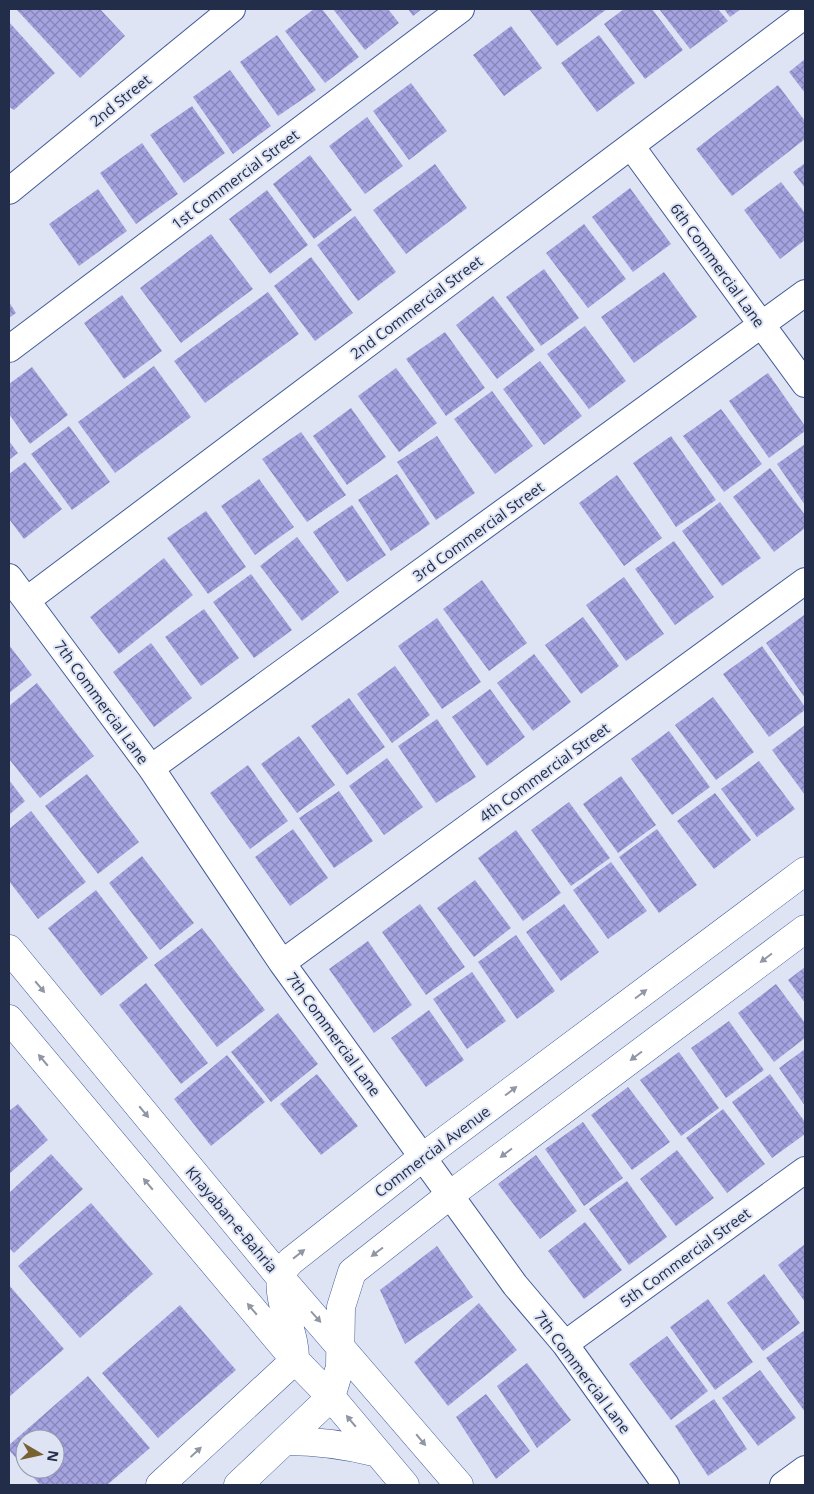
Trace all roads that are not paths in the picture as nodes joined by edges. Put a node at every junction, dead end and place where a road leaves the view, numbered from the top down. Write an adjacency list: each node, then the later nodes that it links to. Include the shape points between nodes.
1 (232, 9): 5 (street, 2nd Street)
2 (462, 9): 8 (street, 1st Commercial Street)
3 (805, 15): 4 (street, 2nd Commercial Street)
4 (631, 146): 7 (street, 6th Commercial Lane); 12 (street, 2nd Commercial Street)
5 (9, 191)
6 (805, 292): 7 (street, 3rd Commercial Street)
7 (762, 325): 9 (street, 6th Commercial Lane); 13 (street, 3rd Commercial Street)
8 (9, 349)
9 (805, 384)
10 (9, 577): 12 (street, 7th Commercial Lane)
11 (805, 581): 17 (street, 4th Commercial Street)
12 (27, 600): 13 (street, 7th Commercial Lane)
13 (151, 768): 17 (street, 7th Commercial Lane)
14 (805, 871): 19 (main road, Commercial Avenue, one-way to 14)
15 (805, 929): 21 (main road, one-way to 21)
16 (9, 950): 22 (main road, Khayaban-e-Bahria, one-way to 22)
17 (282, 963): 19 (street, 7th Commercial Lane)
18 (9, 1019): 25 (main road, one-way to 18)
19 (423, 1157): 21 (street, 7th Commercial Lane); 22 (main road, Commercial Avenue, one-way to 19, via 291,1261)
20 (805, 1170): 24 (street, 5th Commercial Street)
21 (450, 1195): 23 (main road, one-way to 23, via 352,1272 341,1307); 24 (street, 7th Commercial Lane, via 515,1285)
22 (280, 1277): 23 (main road, Khayaban-e-Bahria, one-way to 23); 25 (main road)
23 (340, 1344): 26 (main road, via 340,1367); 33 (main road, Khayaban-e-Bahria, one-way to 33)
24 (565, 1344): 34 (street, 7th Commercial Lane)
25 (296, 1360): 26 (main road); 30 (main road, one-way to 25)
26 (331, 1397): 27 (main road); 28 (main road, one-way to 26)
27 (286, 1441): 28 (main road, via 347,1445); 31 (main road)
28 (378, 1453): 32 (main road)
29 (805, 1469): 35 (street)
30 (160, 1485)
31 (238, 1485)
32 (405, 1485)
33 (459, 1485)
34 (666, 1485)
35 (783, 1485)

